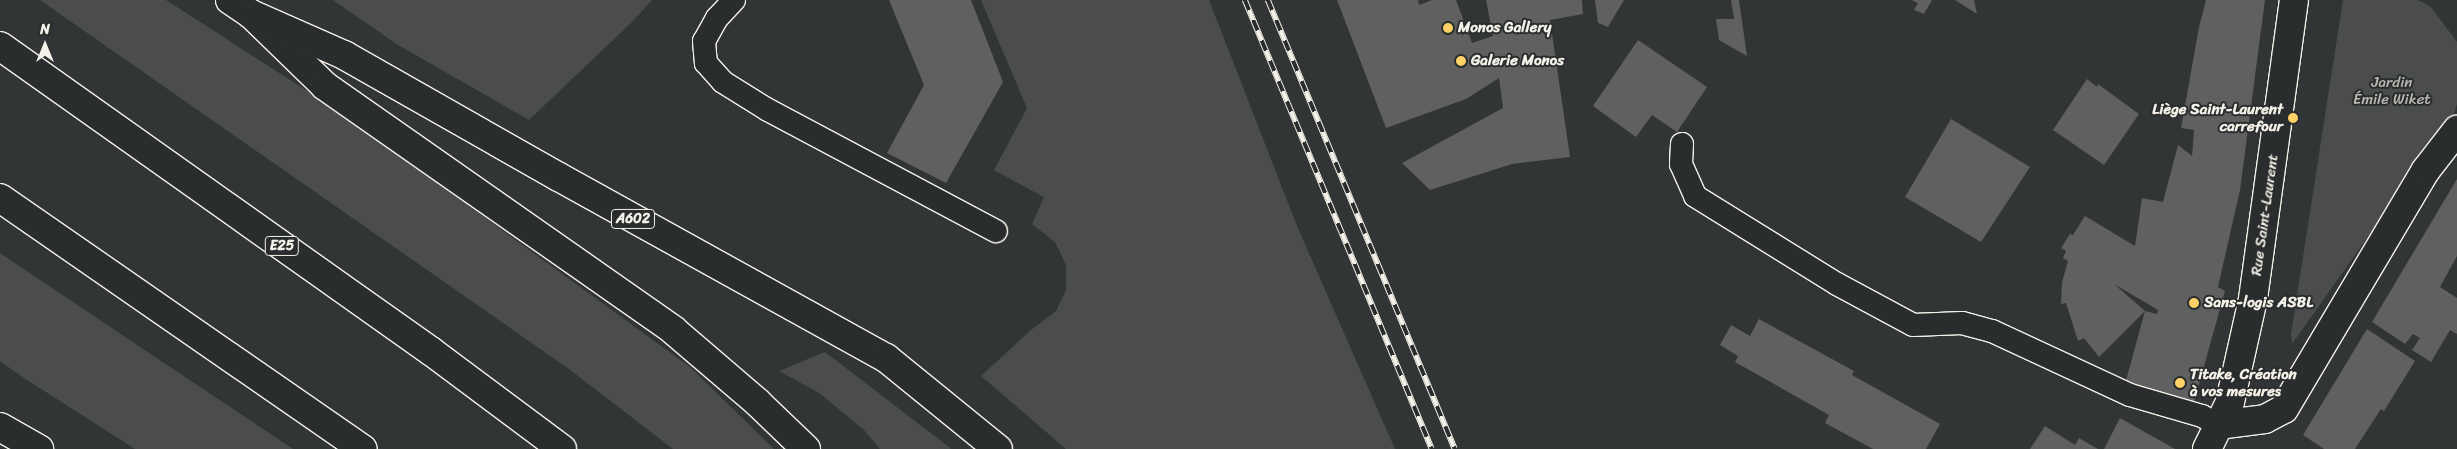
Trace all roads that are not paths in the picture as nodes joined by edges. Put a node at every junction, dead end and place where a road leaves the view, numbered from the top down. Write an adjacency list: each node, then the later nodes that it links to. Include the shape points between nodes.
1 (734, 0): 8 (lane, via 717,18 704,41 706,63 723,82 768,110)
2 (2294, 0): 10 (main road, Rue Saint-Laurent, via 2252,299 2230,402)
3 (241, 7): 14 (main road, A602, via 325,86 673,330); 15 (main road, A602, via 344,55 886,358)
4 (0, 46): 13 (main road, E25, via 432,352)
5 (2457, 130): 10 (main road, via 2426,170 2284,409)
6 (1682, 144): 10 (lane, via 1681,164 1695,196 1837,284 1913,325 1962,323 1992,330 2130,395 2202,416)
7 (0, 198): 12 (main road)
8 (996, 231)
9 (0, 427): 11 (main road)
10 (2213, 437)
11 (40, 449)
12 (362, 449)
13 (562, 449)
14 (806, 449)
15 (998, 449)

